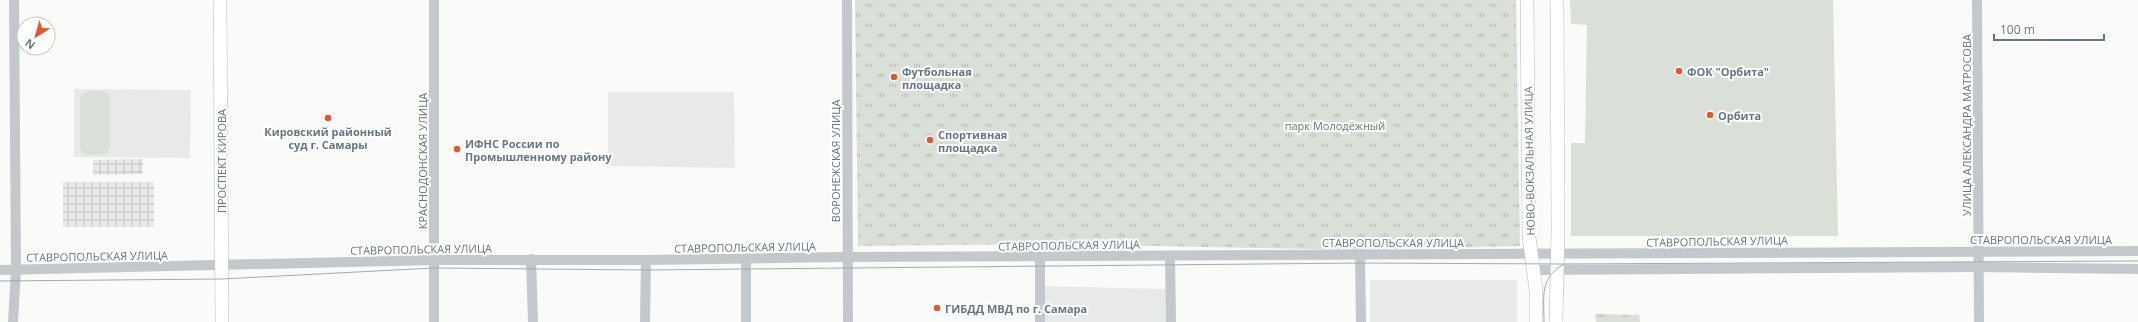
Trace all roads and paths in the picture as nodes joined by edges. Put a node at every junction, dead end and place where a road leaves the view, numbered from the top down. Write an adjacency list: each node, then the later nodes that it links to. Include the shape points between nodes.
1 (14, 0): 24 (street)
2 (220, 0): 20 (main road, ПРОСПЕКТ КИРОВА)
3 (434, 0): 18 (street, КРАСНОДОНСКАЯ УЛИЦА)
4 (846, 0): 15 (street, ВОРОНЕЖСКАЯ УЛИЦА)
5 (1527, 0): 11 (main road, НОВО-ВОКЗАЛЬНАЯ УЛИЦА)
6 (1556, 0): 12 (main road)
7 (1977, 0): 8 (street, УЛИЦА АЛЕКСАНДРА МАТРОСОВА)
8 (1978, 251): 9 (street, СТАВРОПОЛЬСКАЯ УЛИЦА); 12 (street, СТАВРОПОЛЬСКАЯ УЛИЦА); 21 (street, УЛИЦА АЛЕКСАНДРА МАТРОСОВА)
9 (2138, 251)
10 (1360, 254): 11 (street, СТАВРОПОЛЬСКАЯ УЛИЦА); 14 (street, СТАВРОПОЛЬСКАЯ УЛИЦА); 36 (street)
11 (1531, 254): 12 (street, СТАВРОПОЛЬСКАЯ УЛИЦА); 25 (main road, НОВО-ВОКЗАЛЬНАЯ УЛИЦА)
12 (1557, 254): 26 (main road)
13 (1040, 256): 14 (street, СТАВРОПОЛЬСКАЯ УЛИЦА); 15 (street, СТАВРОПОЛЬСКАЯ УЛИЦА); 34 (street)
14 (1170, 256): 35 (street)
15 (848, 257): 17 (street, СТАВРОПОЛЬСКАЯ УЛИЦА); 33 (street, ВОРОНЕЖСКАЯ УЛИЦА)
16 (531, 259): 18 (street, СТАВРОПОЛЬСКАЯ УЛИЦА); 19 (street, СТАВРОПОЛЬСКАЯ УЛИЦА); 30 (street)
17 (746, 259): 19 (street, СТАВРОПОЛЬСКАЯ УЛИЦА); 32 (street)
18 (434, 260): 20 (street, СТАВРОПОЛЬСКАЯ УЛИЦА); 29 (street, КРАСНОДОНСКАЯ УЛИЦА)
19 (646, 260): 31 (street)
20 (222, 265): 24 (street, СТАВРОПОЛЬСКАЯ УЛИЦА); 28 (main road, ПРОСПЕКТ КИРОВА)
21 (1978, 268): 22 (street); 26 (street); 39 (street, УЛИЦА АЛЕКСАНДРА МАТРОСОВА)
22 (2138, 269)
23 (0, 270): 24 (street, СТАВРОПОЛЬСКАЯ УЛИЦА)
24 (16, 270): 27 (street)
25 (1534, 270): 26 (street); 37 (main road, НОВО-ВОКЗАЛЬНАЯ УЛИЦА)
26 (1556, 270): 38 (main road)
27 (13, 322)
28 (222, 322)
29 (434, 322)
30 (533, 322)
31 (645, 322)
32 (746, 322)
33 (848, 322)
34 (1040, 322)
35 (1171, 322)
36 (1361, 322)
37 (1536, 322)
38 (1556, 322)
39 (1979, 322)

